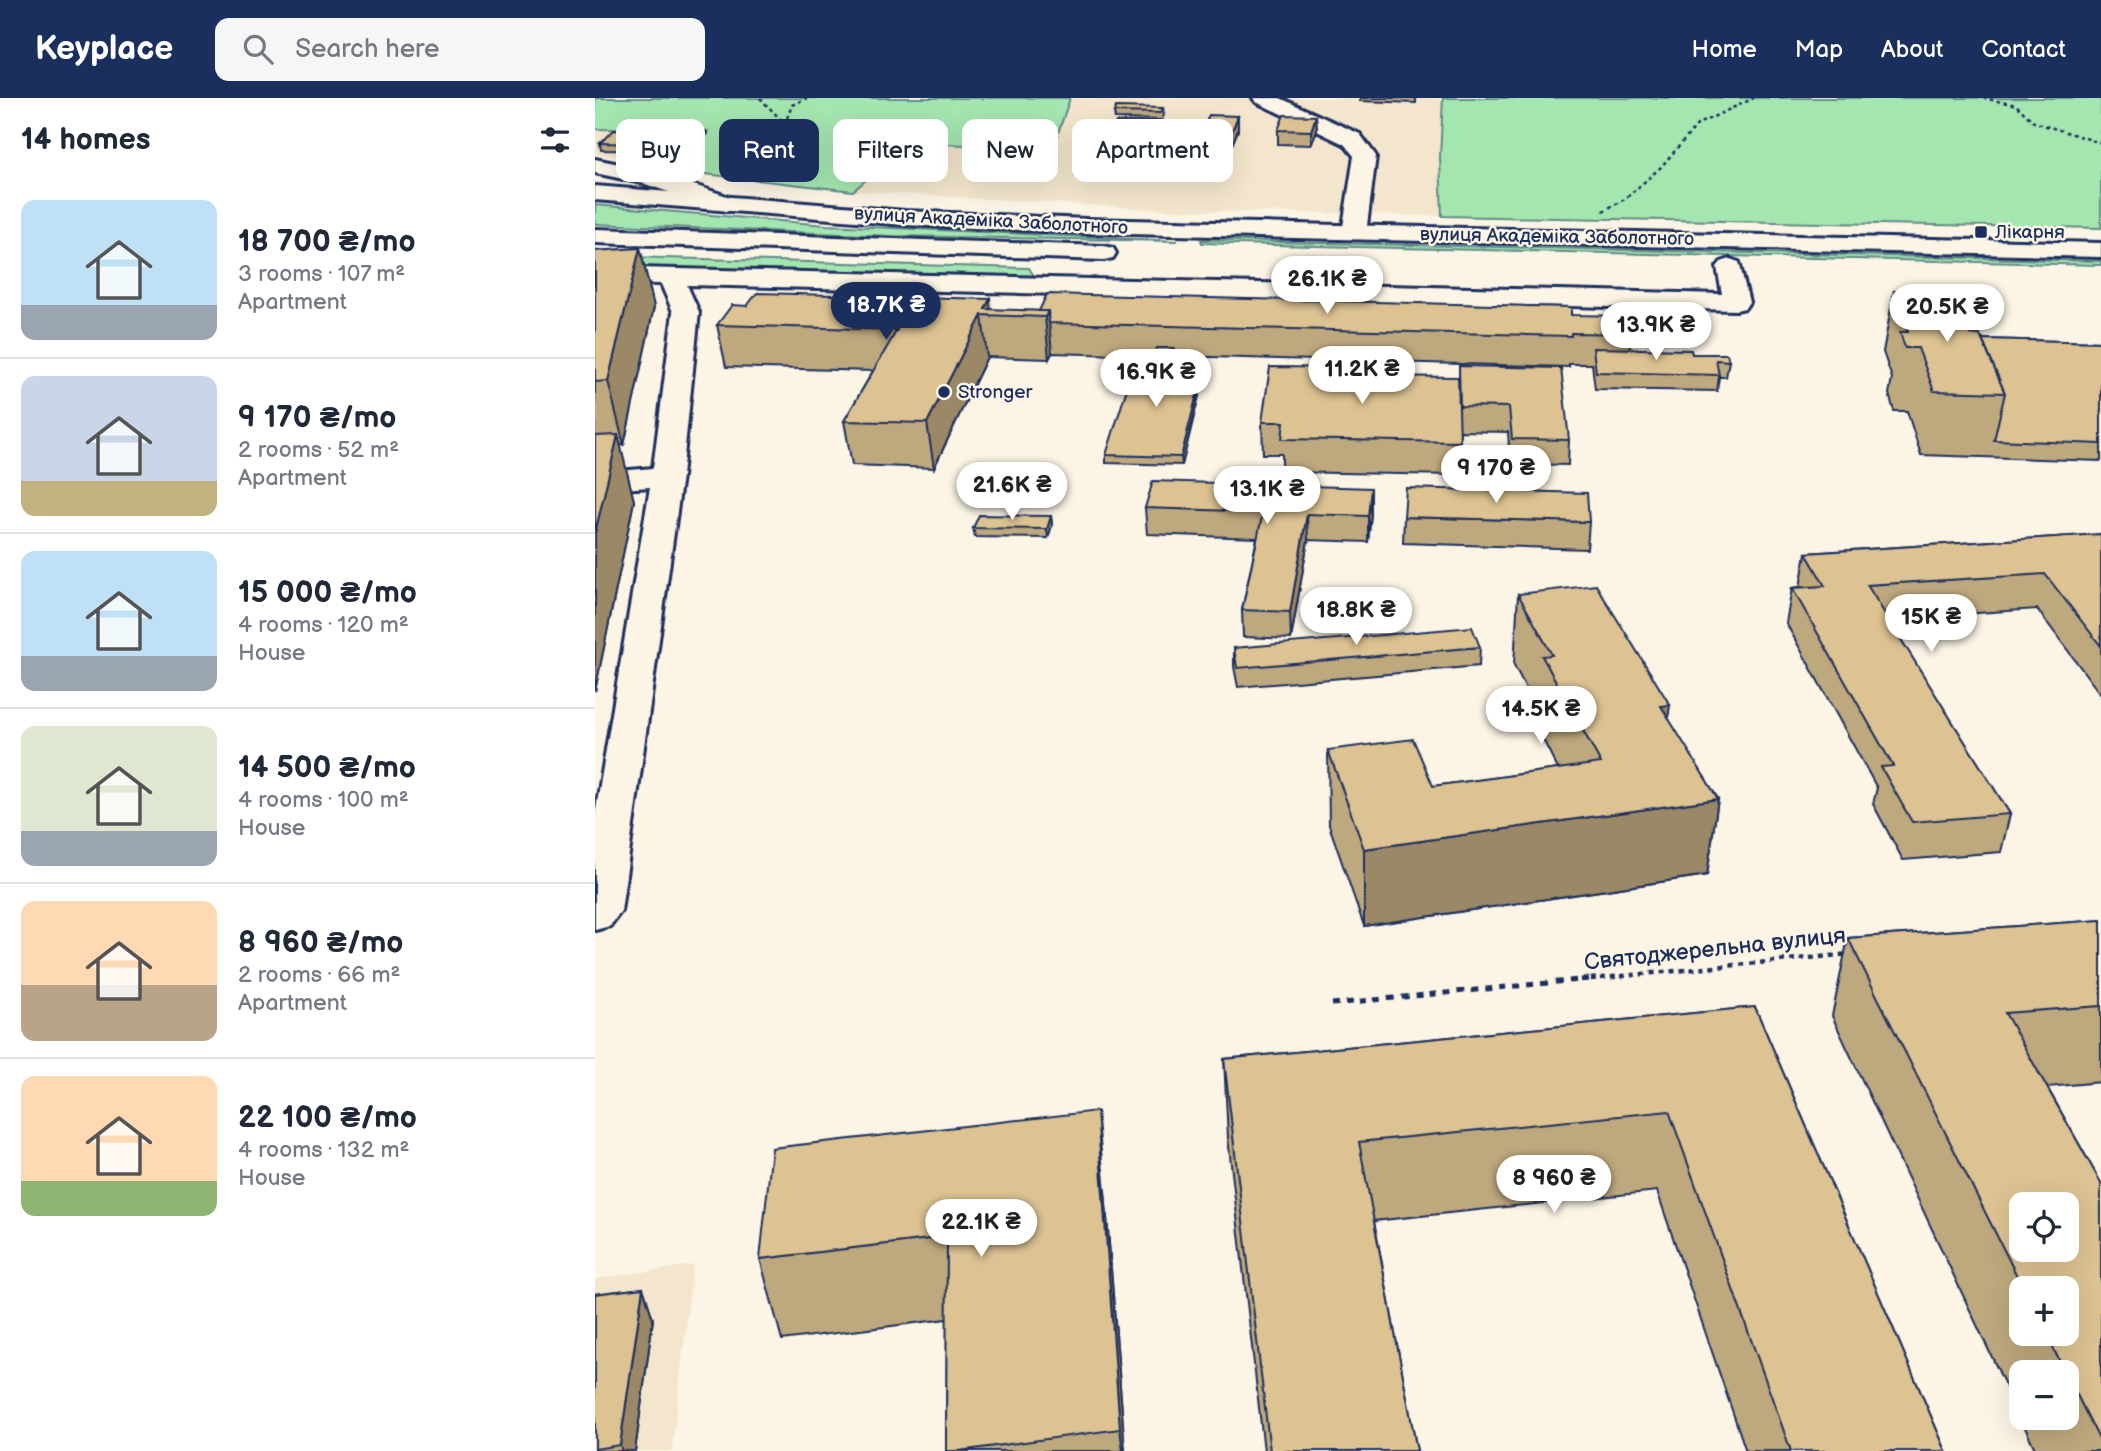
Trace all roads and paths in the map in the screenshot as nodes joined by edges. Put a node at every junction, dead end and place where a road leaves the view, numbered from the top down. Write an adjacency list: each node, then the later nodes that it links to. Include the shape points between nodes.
1 (760, 98): 6 (path)
2 (807, 98): 7 (path, via 792,105)
3 (1263, 98): 17 (main road, via 1352,139 1362,148 1365,156)
4 (1754, 98): 16 (path, via 1698,124 1661,167 1625,199)
5 (1983, 98): 8 (path, via 2016,105 2034,122)
6 (780, 119)
7 (787, 119)
8 (2101, 143)
9 (595, 166): 10 (main road)
10 (616, 171)
11 (658, 182): 15 (main road)
12 (755, 182): 13 (path)
13 (749, 186)
14 (595, 194): 15 (main road, вулиця Академіка Заболотного)
15 (734, 206): 17 (main road, вулиця Академіка Заболотного, via 985,222)
16 (1596, 215)
17 (1354, 233): 19 (main road, вулиця Академіка Заболотного)
18 (595, 236): 20 (main road, вулиця Академіка Заболотного)
19 (2099, 249)
20 (1129, 253)
21 (1702, 266): 22 (main road, вулиця Академіка Заболотного)
22 (1730, 267): 23 (main road, вулиця Академіка Заболотного); 25 (main road, via 1736,302)
23 (1757, 268)
24 (595, 275): 25 (main road)
25 (675, 287): 26 (main road); 29 (main road, via 686,312)
26 (595, 298)
27 (1221, 309): 28 (main road)
28 (1735, 320)
29 (667, 476): 30 (main road); 31 (main road, via 600,911)
30 (595, 482)
31 (595, 916)
32 (1854, 953): 33 (path, Святоджерельна вулиця)
33 (1332, 1004)

